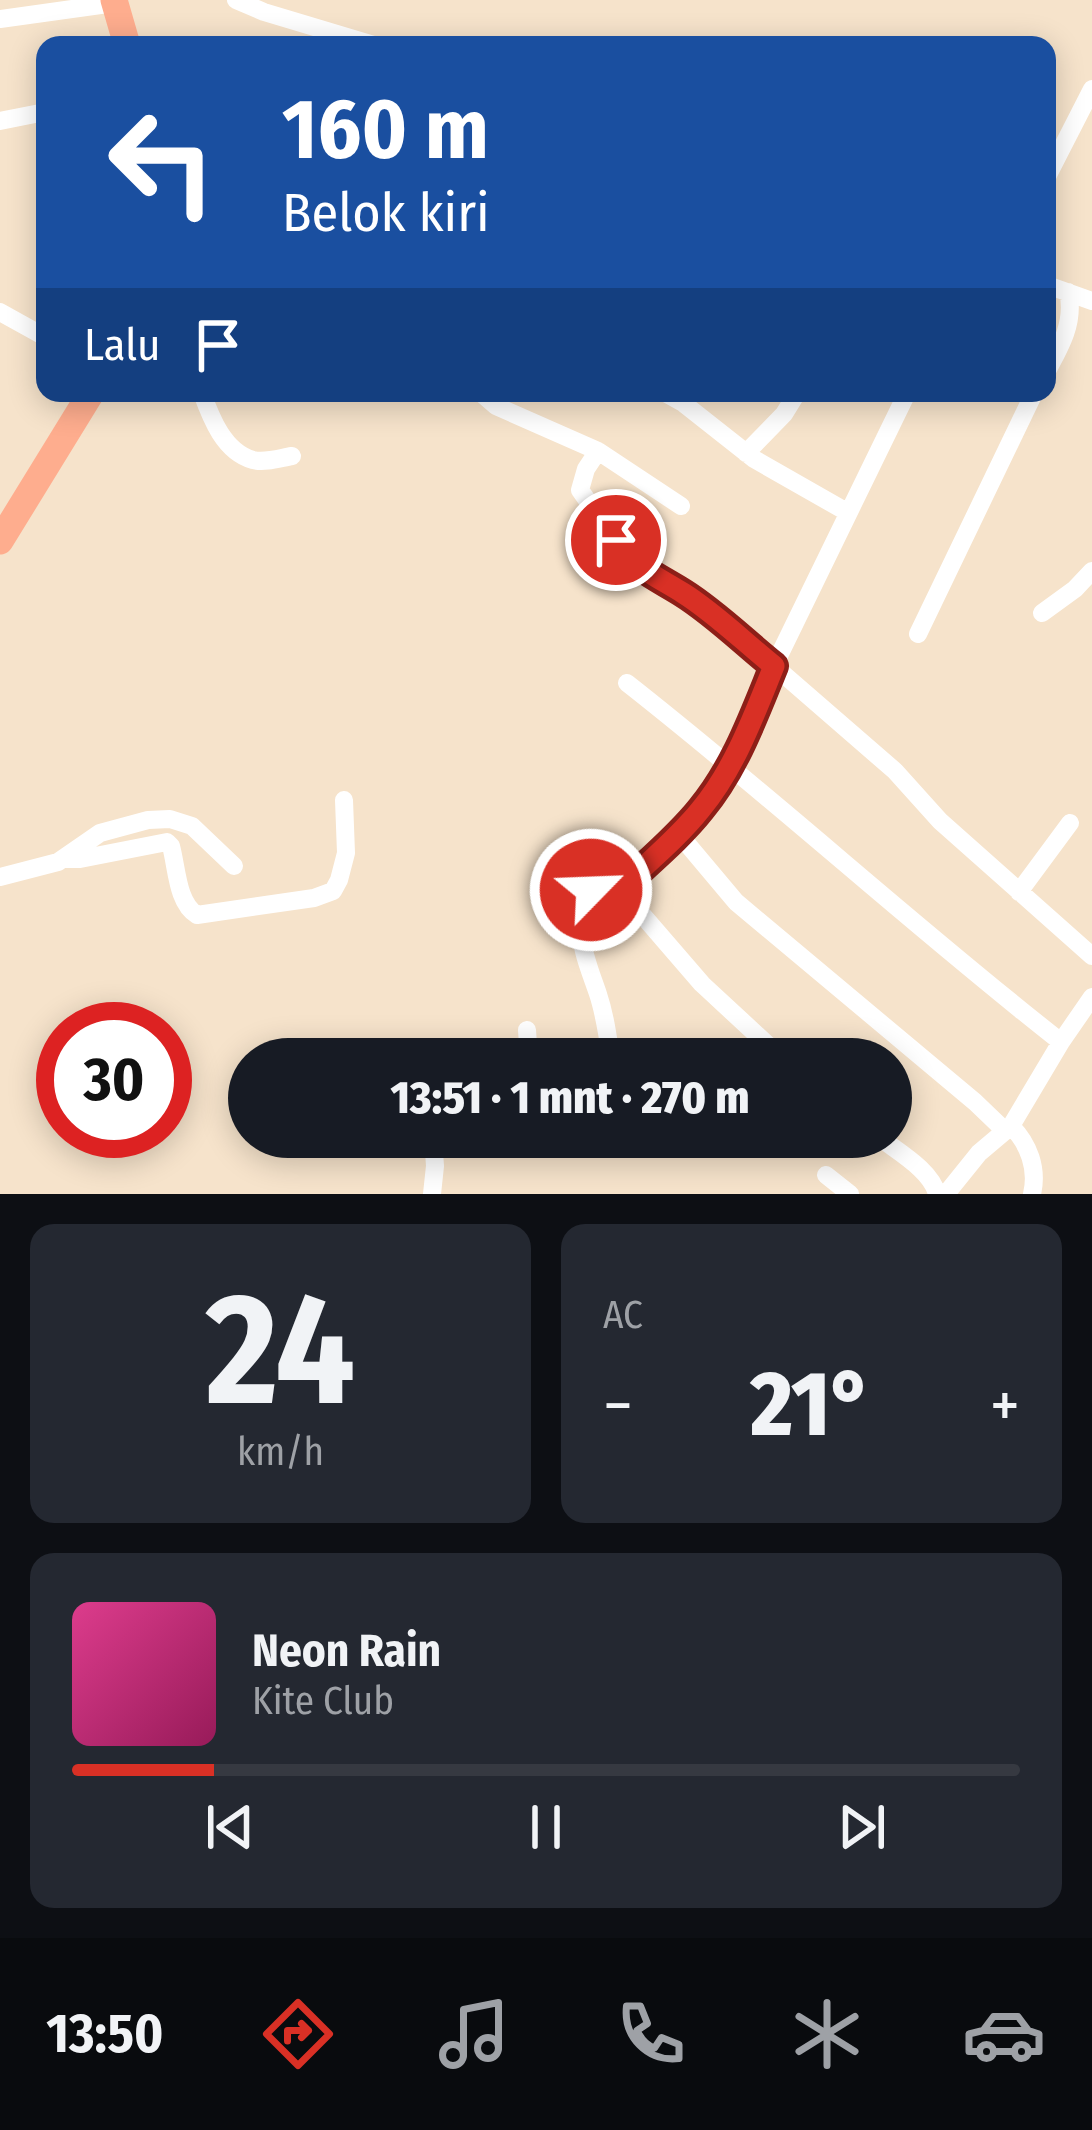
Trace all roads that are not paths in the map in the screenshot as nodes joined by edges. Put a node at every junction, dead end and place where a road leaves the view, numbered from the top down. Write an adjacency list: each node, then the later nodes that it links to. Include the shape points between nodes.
1 (236, 0): 5 (street)
2 (114, 1): 3 (street); 4 (highway)
3 (0, 19)
4 (124, 36)
5 (344, 36)
6 (1092, 89): 9 (street)
7 (36, 114): 8 (street)
8 (0, 121)
9 (1056, 159)
10 (1056, 288): 11 (street)
11 (1069, 292): 12 (street); 15 (street, via 1071,314)
12 (1092, 301)
13 (0, 312): 14 (street)
14 (36, 332)
15 (1056, 355)
16 (84, 402): 26 (highway)
17 (206, 402): 25 (street, via 228,445 253,460)
18 (492, 402): 23 (street)
19 (681, 402): 24 (street)
20 (791, 402): 24 (street)
21 (903, 402): 28 (street)
22 (1030, 402): 32 (street)
23 (598, 451): 27 (street); 33 (street, via 580,490 626,556)
24 (746, 453): 28 (street)
25 (292, 456)
26 (9, 503): 29 (highway)
27 (681, 506)
28 (847, 512): 33 (street)
29 (0, 541)
30 (1092, 571): 31 (street)
31 (1042, 613)
32 (918, 634)
33 (774, 666): 35 (street); 43 (street)
34 (627, 683): 35 (street)
35 (730, 763): 38 (street); 50 (street)
36 (344, 800): 39 (street, via 345,862 327,896 197,915 184,901 167,842)
37 (1070, 823): 43 (street)
38 (678, 833): 42 (street); 51 (street, via 736,902)
39 (62, 859): 40 (street, via 100,833 170,819 192,826); 41 (street)
40 (234, 866)
41 (0, 877)
42 (620, 889): 48 (street, via 595,886 580,927); 49 (street)
43 (1018, 892): 44 (street)
44 (1092, 956)
45 (1092, 998): 50 (street)
46 (527, 1030): 47 (street)
47 (528, 1038)
48 (609, 1038)
49 (760, 1038)
50 (1061, 1042): 51 (street)
51 (1009, 1128): 58 (street); 59 (street, via 1031,1160)
52 (434, 1158): 55 (street)
53 (904, 1158): 57 (street)
54 (826, 1175): 56 (street)
55 (432, 1194)
56 (850, 1194)
57 (937, 1194)
58 (946, 1194)
59 (1032, 1194)

